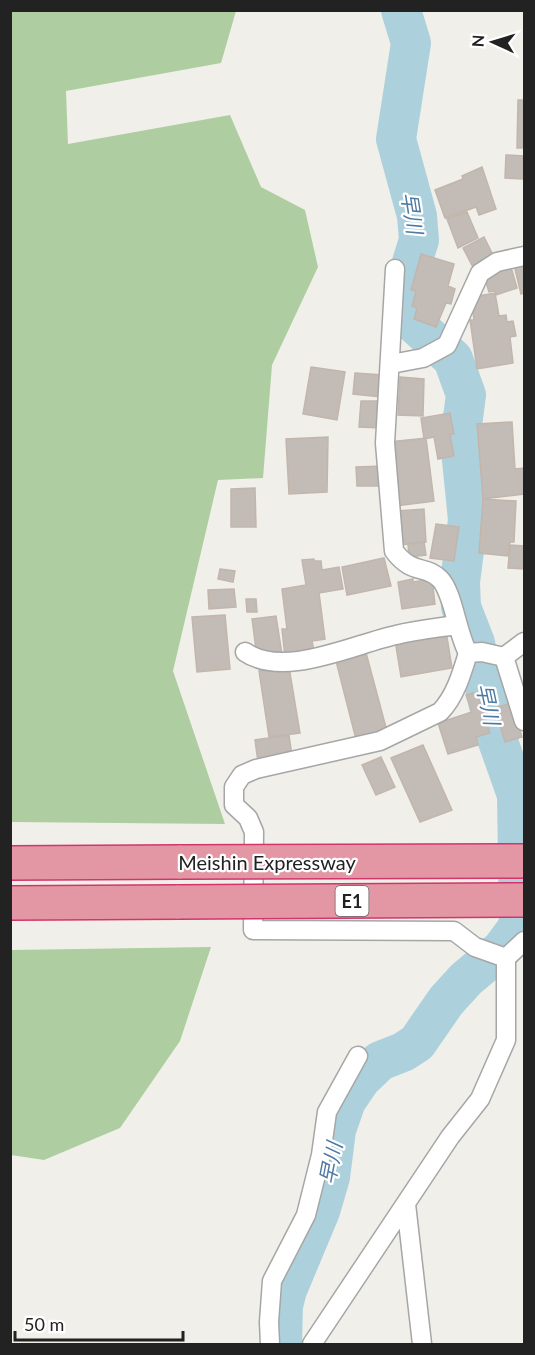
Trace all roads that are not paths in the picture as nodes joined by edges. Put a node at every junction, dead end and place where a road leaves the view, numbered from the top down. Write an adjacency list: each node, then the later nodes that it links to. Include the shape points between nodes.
1 (525, 256): 3 (street, via 497,262 480,273 442,348 423,358)
2 (394, 269): 3 (street)
3 (391, 364): 4 (street, via 385,442 394,551 414,570 433,573 442,580)
4 (456, 625): 6 (street, via 395,635 318,657 268,663); 7 (street)
5 (525, 642): 8 (street)
6 (245, 652)
7 (474, 652): 8 (street); 15 (street, via 447,706 440,712 380,741 256,769 234,787 234,805 248,818 254,832 253,930 454,931 474,947)
8 (504, 657): 9 (street)
9 (525, 721)
10 (525, 861): 11 (highway, Meishin Expressway / E1, bridge)
11 (10, 863)
12 (525, 900): 13 (highway, Meishin Expressway / E1, bridge)
13 (10, 903)
14 (525, 940): 15 (street)
15 (498, 956): 17 (street, via 506,1041 480,1099)
16 (358, 1056): 18 (street, via 327,1112 306,1215 272,1281)
17 (406, 1204): 19 (street); 20 (street)
18 (270, 1344)
19 (312, 1344)
20 (422, 1344)

